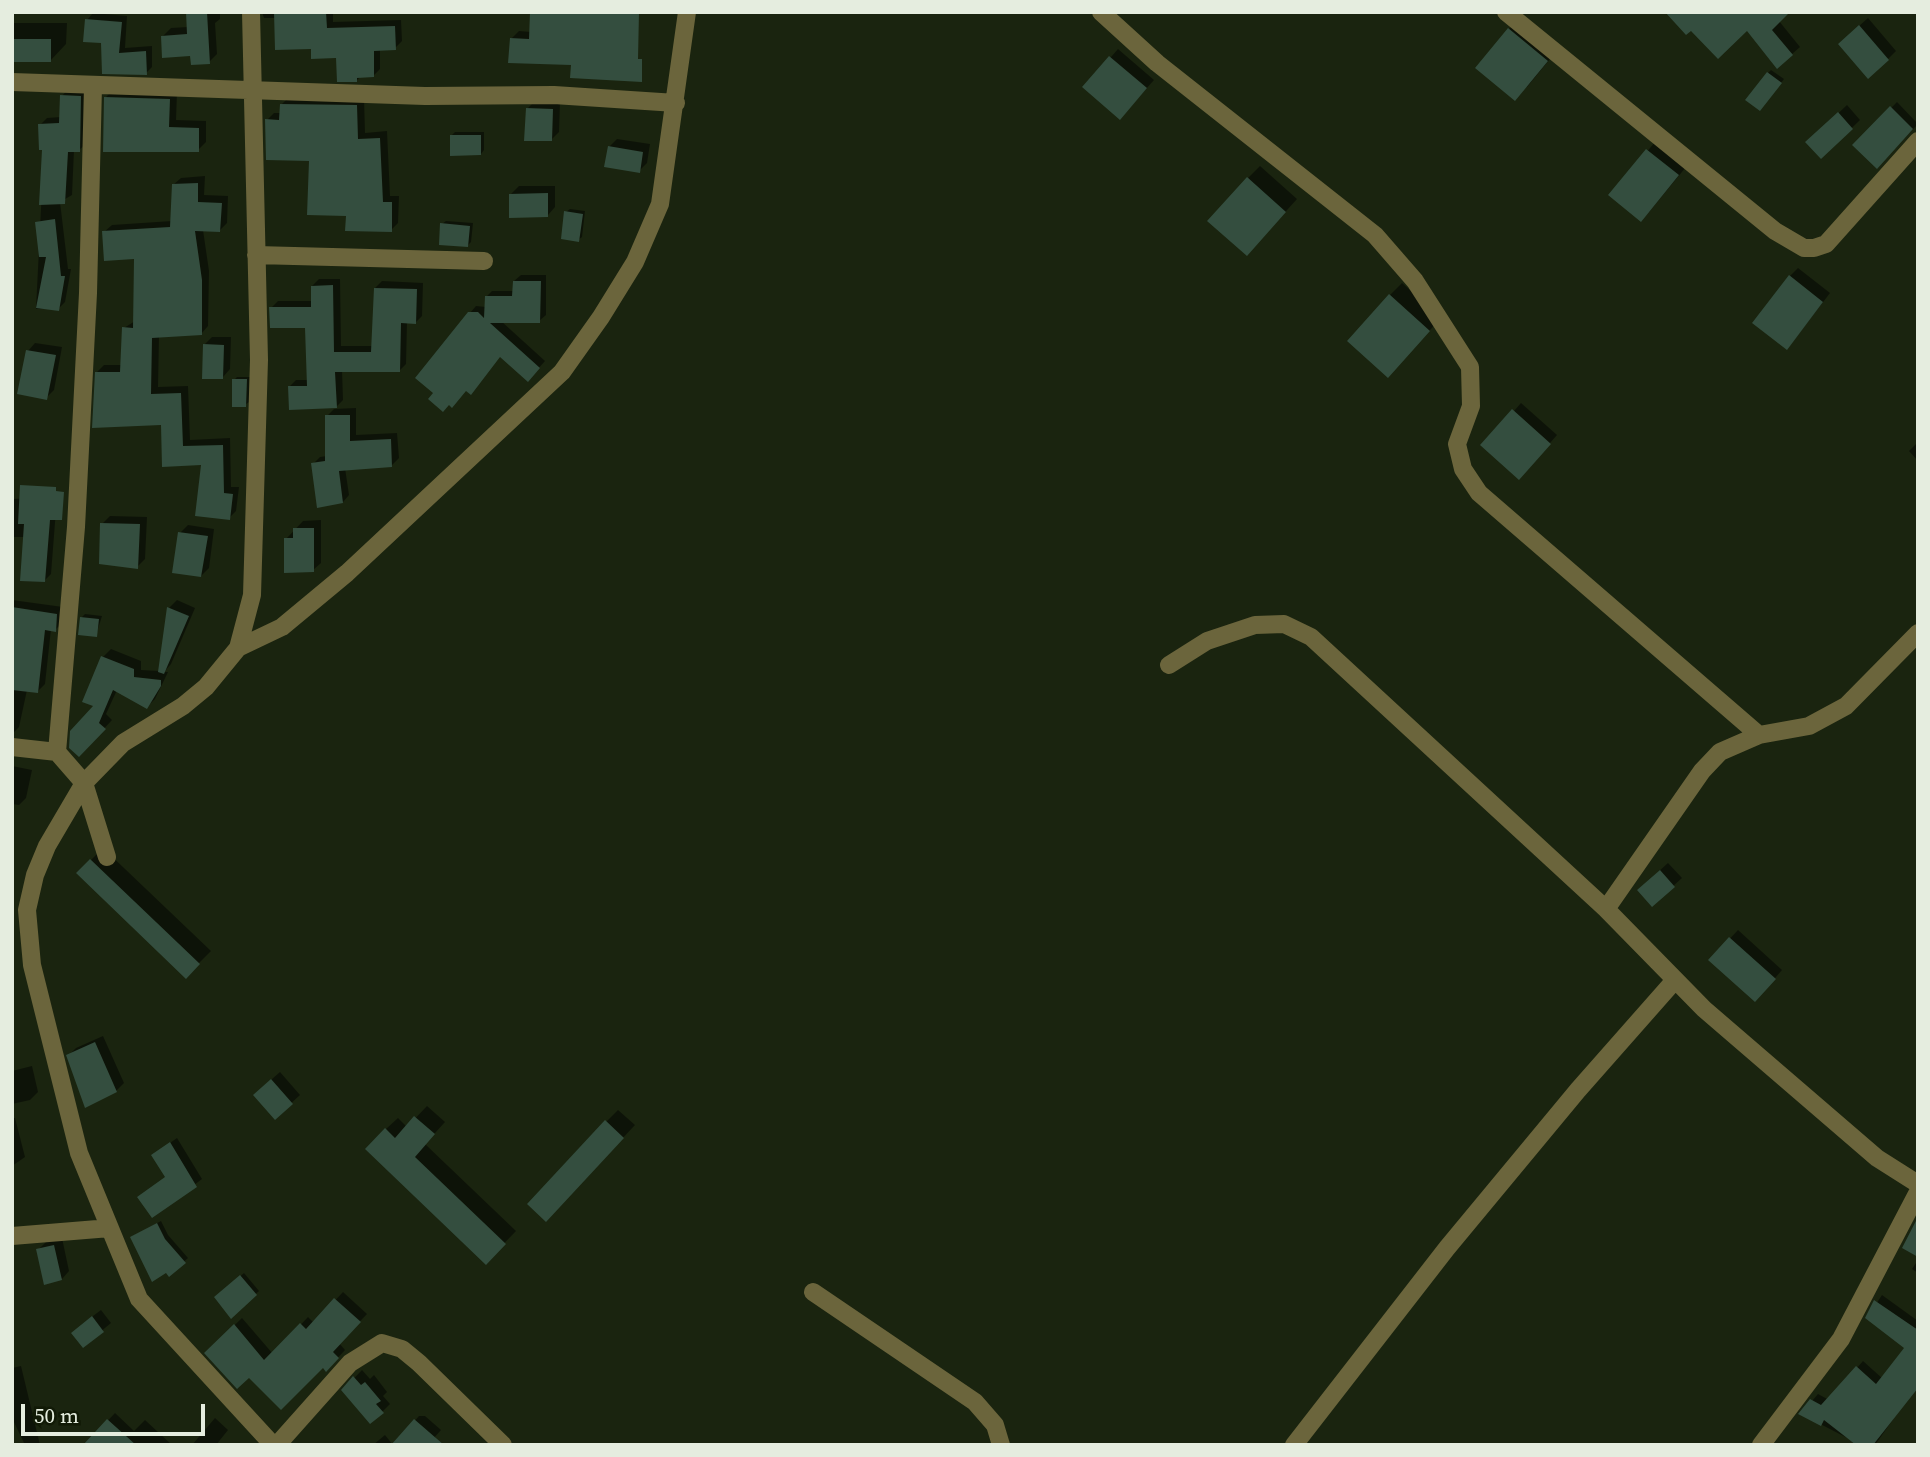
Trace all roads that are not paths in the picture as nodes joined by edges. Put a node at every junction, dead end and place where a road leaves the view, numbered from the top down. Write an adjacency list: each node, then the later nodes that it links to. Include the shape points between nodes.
1 (251, 12): 7 (street)
2 (687, 12): 8 (street)
3 (1101, 12): 15 (street, via 1157,64 1375,235 1415,281 1470,367 1471,406 1457,444 1463,469 1479,493)
4 (1506, 12): 9 (street, via 1804,248 1826,244)
5 (12, 82): 6 (street)
6 (93, 86): 7 (street); 17 (street, via 76,527)
7 (254, 91): 8 (street, via 554,95); 10 (street)
8 (676, 103): 13 (street, via 660,204 635,262 562,372 309,608)
9 (1918, 141)
10 (256, 256): 11 (street); 13 (street, via 256,538 253,595)
11 (484, 261)
12 (1918, 633): 15 (street, via 1846,706 1809,726)
13 (238, 648): 18 (street, via 206,687 123,743)
14 (1169, 665): 20 (street, via 1207,641 1255,625 1284,624 1311,637)
15 (1759, 735): 20 (street, via 1720,752 1702,771)
16 (12, 747): 17 (street)
17 (57, 752): 18 (street)
18 (84, 783): 19 (street); 23 (street, via 47,846 27,910 32,965 79,1153)
19 (107, 857)
20 (1606, 909): 21 (street)
21 (1675, 979): 22 (street, via 1867,1149); 29 (street, via 1447,1248)
22 (1917, 1184): 30 (street, via 1841,1339)
23 (110, 1228): 24 (street); 26 (street, via 139,1299)
24 (12, 1237)
25 (813, 1292): 28 (street, via 975,1402 995,1425)
26 (275, 1445): 27 (street, via 350,1363 382,1343 402,1349 419,1363)
27 (503, 1445)
28 (1001, 1445)
29 (1294, 1445)
30 (1761, 1445)

